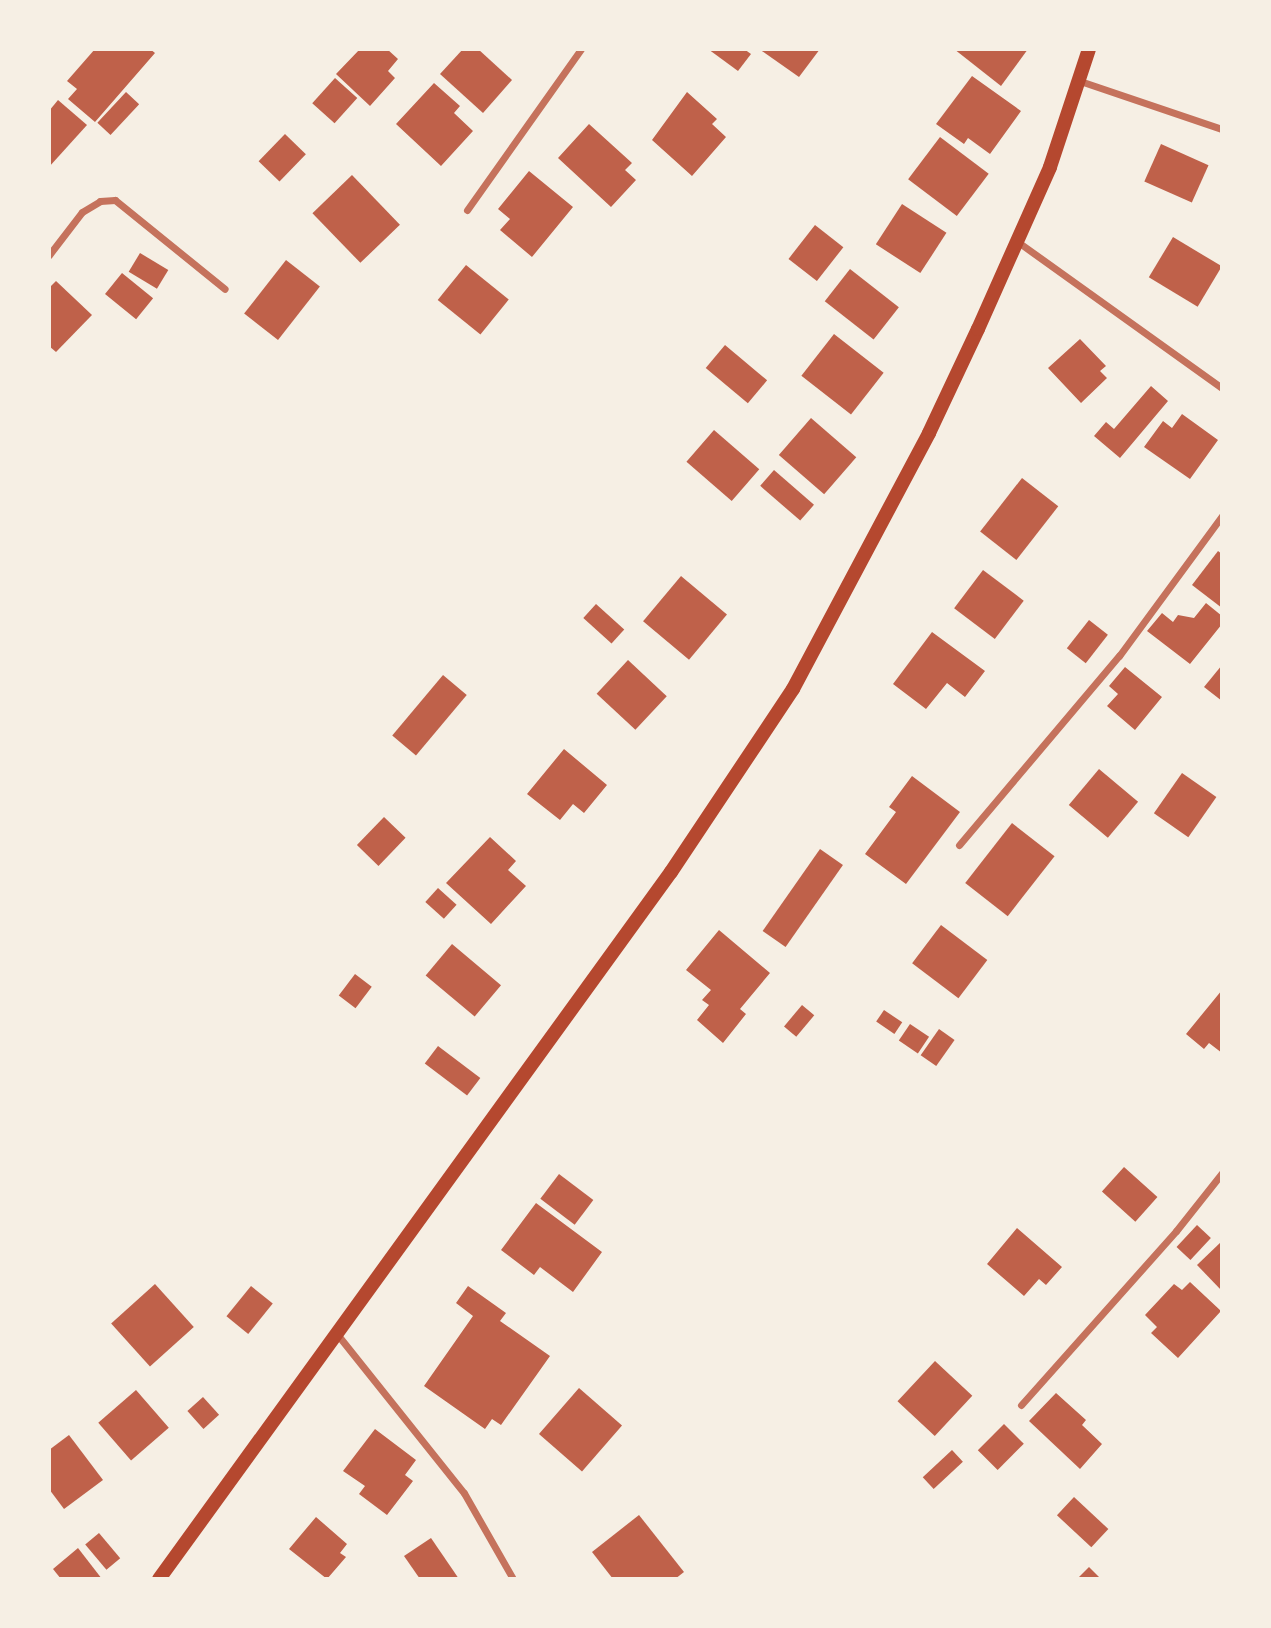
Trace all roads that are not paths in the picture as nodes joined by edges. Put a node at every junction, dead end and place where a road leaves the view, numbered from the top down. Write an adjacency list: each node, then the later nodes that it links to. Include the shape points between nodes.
1 (581, 49): 5 (street)
2 (1087, 50): 3 (main road)
3 (1080, 80): 4 (street); 6 (main road)
4 (1222, 129)
5 (467, 210)
6 (1018, 242): 9 (street); 13 (main road, via 923,444 793,689 663,883)
7 (49, 256): 8 (street, via 82,212 100,201 115,200)
8 (225, 289)
9 (1222, 388)
10 (1222, 516): 11 (street, via 1119,656)
11 (959, 845)
12 (1222, 1173): 14 (street)
13 (337, 1334): 15 (main road); 16 (street, via 464,1493)
14 (1021, 1405)
15 (159, 1579)
16 (513, 1579)

